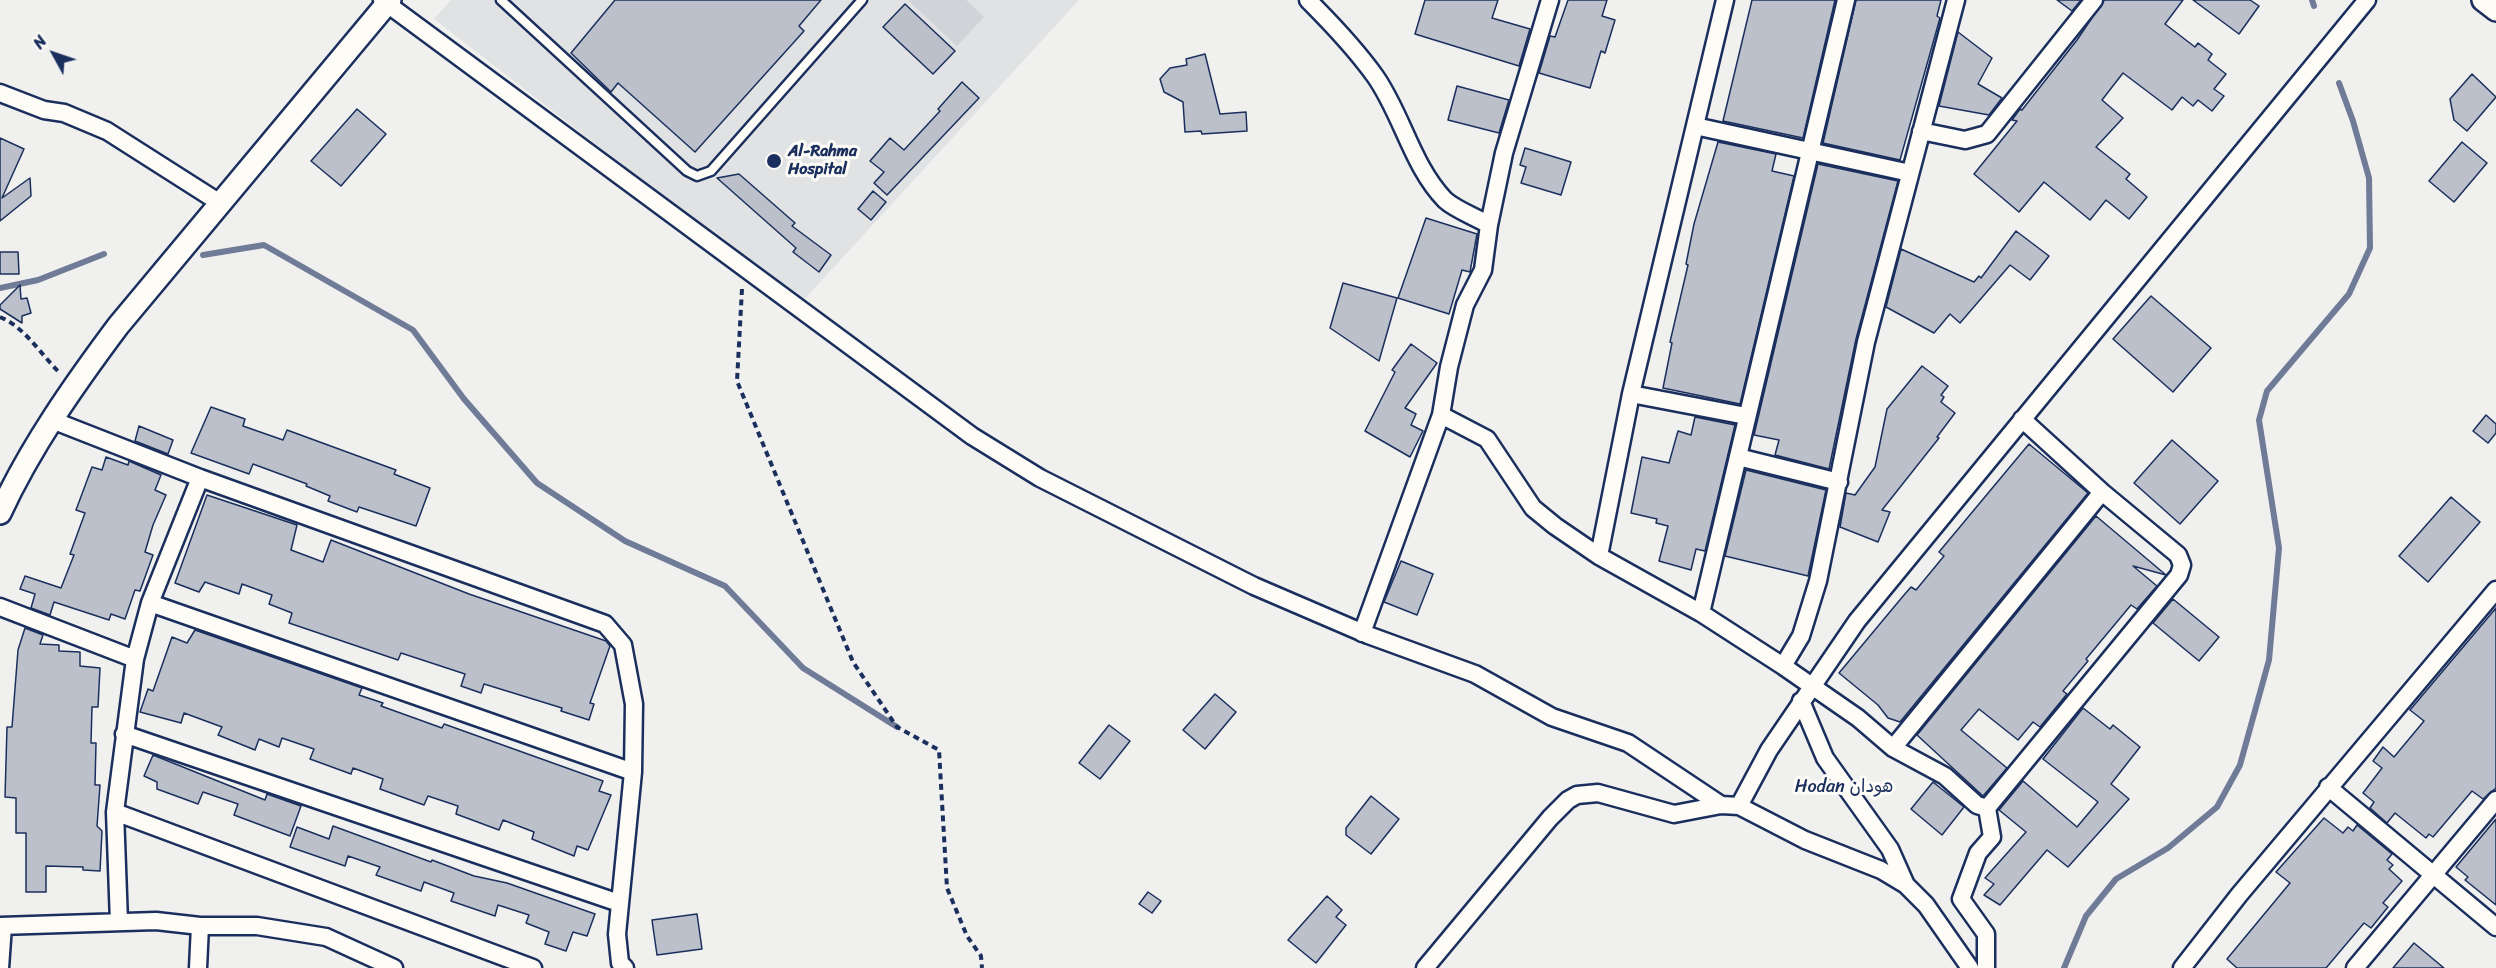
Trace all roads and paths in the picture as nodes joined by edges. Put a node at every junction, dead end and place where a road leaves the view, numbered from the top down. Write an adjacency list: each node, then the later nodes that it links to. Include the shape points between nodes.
1 (501, 0): 2 (lane, via 697,176 711,171)
2 (862, 0)
3 (1308, 0): 19 (street, via 1375,76 1402,122 1418,161 1446,200)
4 (1550, 0): 19 (street, via 1503,153)
5 (1725, 0): 14 (street)
6 (1846, 0): 16 (street)
7 (1956, 0): 15 (street)
8 (2094, 0): 15 (street, via 1987,134 1965,140)
9 (2367, 0): 27 (street)
10 (2483, 0): 12 (street)
11 (387, 1): 18 (street); 20 (street)
12 (2496, 10)
13 (0, 93): 18 (street, via 107,131)
14 (1695, 126): 16 (street); 23 (street)
15 (1921, 131): 17 (street)
16 (1810, 152): 17 (street); 25 (street)
17 (1910, 173): 30 (street, via 1866,342)
18 (220, 203): 22 (street, via 118,326)
19 (1489, 225): 24 (street, via 1483,270 1465,305)
20 (743, 266): 39 (street, via 972,436 1040,478 1254,586); 65 (path, via 737,381 853,662 897,727 939,750 947,888 967,936 981,956)
21 (0, 317): 22 (path, via 28,337)
22 (74, 387): 26 (street)
23 (1631, 394): 25 (street); 34 (street)
24 (1441, 415): 34 (street, via 1487,439 1533,508); 39 (street)
25 (1746, 416): 28 (street)
26 (52, 420): 29 (street); 31 (street)
27 (2022, 420): 32 (street); 42 (street, via 1914,548)
28 (1738, 456): 30 (street); 38 (street)
29 (200, 478): 36 (street); 46 (street, via 605,624 623,645 632,694)
30 (1839, 482): 41 (street, via 1808,617)
31 (5, 489): 33 (street)
32 (2102, 492): 45 (street); 51 (street, via 2178,555 2180,575)
33 (0, 513)
34 (1599, 556): 38 (street)
35 (2496, 590): 47 (street)
36 (150, 603): 40 (street); 46 (street)
37 (0, 607): 40 (street)
38 (1701, 613): 41 (street)
39 (1362, 633): 49 (street, via 1475,674 1552,717 1628,743)
40 (135, 659): 44 (street)
41 (1783, 666): 42 (street)
42 (1811, 685): 43 (street); 45 (street)
43 (1801, 701): 50 (street); 54 (street, via 1825,758 1890,849)
44 (123, 734): 52 (street); 55 (street)
45 (1893, 748): 51 (street, via 1945,776 1977,805)
46 (633, 772): 55 (street)
47 (2328, 787): 53 (street); 69 (street)
48 (2496, 800): 53 (street)
49 (1721, 805): 50 (street); 66 (street, via 1674,814 1598,794 1568,800)
50 (1739, 806): 54 (street)
51 (1987, 808): 68 (street, via 1992,837 1978,853 1961,899 1986,934)
52 (115, 812): 56 (street); 64 (street)
53 (2433, 874): 59 (street); 70 (street)
54 (1906, 885): 67 (street, via 1926,905)
55 (619, 903): 60 (street)
56 (119, 922): 57 (street); 58 (street)
57 (1, 926): 61 (street)
58 (200, 926): 62 (street); 63 (street, via 257,926 326,936)
59 (2496, 927)
60 (620, 966)
61 (0, 968)
62 (198, 968)
63 (394, 968)
64 (533, 968)
65 (982, 968)
66 (1425, 968)
67 (1970, 968)
68 (1986, 968)
69 (2182, 968)
70 (2355, 968)

